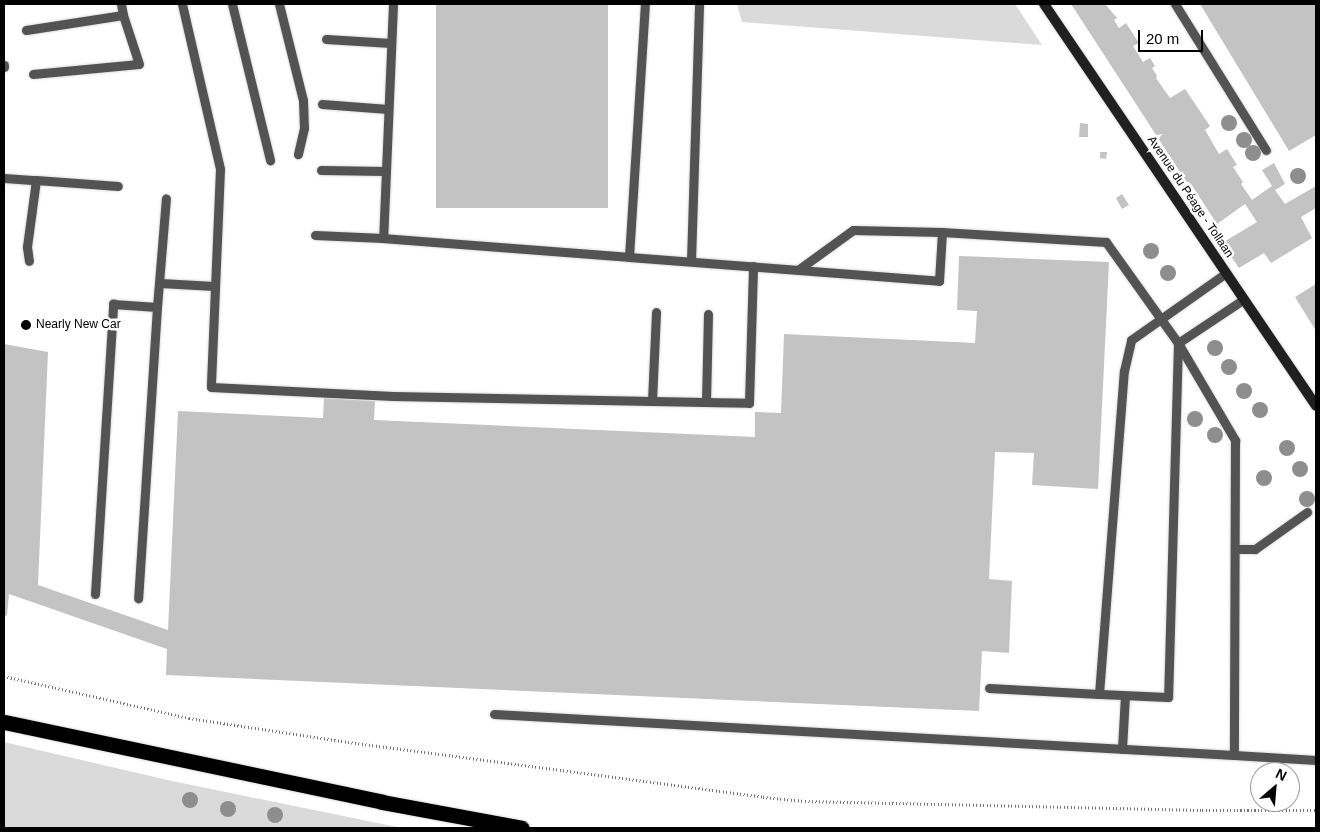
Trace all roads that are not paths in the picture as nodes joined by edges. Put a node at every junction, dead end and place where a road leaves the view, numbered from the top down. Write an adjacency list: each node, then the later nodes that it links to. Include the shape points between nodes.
1 (121, 4): 10 (lane)
2 (182, 4): 36 (lane, via 220,169)
3 (232, 4): 19 (lane)
4 (279, 4): 18 (lane, via 302,100 304,128)
5 (393, 4): 13 (lane)
6 (645, 4): 29 (lane)
7 (699, 4): 31 (lane)
8 (1044, 4): 34 (street, Avenue du Péage - Tollaan)
9 (1174, 4): 17 (lane)
10 (124, 14): 11 (lane); 14 (lane, via 139,64)
11 (26, 30)
12 (326, 39): 13 (lane)
13 (391, 43): 16 (lane)
14 (33, 74)
15 (322, 104): 16 (lane)
16 (388, 109): 21 (lane)
17 (1266, 150)
18 (298, 154)
19 (270, 160)
20 (321, 170): 21 (lane)
21 (386, 170): 28 (lane)
22 (4, 178): 23 (lane)
23 (36, 180): 24 (lane); 30 (lane, via 27,247)
24 (118, 186)
25 (166, 198): 35 (lane)
26 (942, 232): 33 (lane, via 853,230); 33 (lane, via 939,281); 41 (lane, via 1106,242)
27 (315, 235): 28 (lane)
28 (383, 238): 29 (lane)
29 (629, 257): 31 (lane)
30 (29, 261)
31 (690, 262): 32 (lane)
32 (753, 266): 33 (lane); 44 (lane, via 749,403)
33 (798, 270)
34 (1226, 273): 37 (street, Avenue du Péage - Tollaan); 41 (lane)
35 (160, 283): 36 (lane); 38 (lane)
36 (214, 286): 43 (lane, via 211,387 393,396)
37 (1244, 299): 42 (lane); 45 (street, Avenue du Péage - Tollaan)
38 (157, 307): 48 (lane, via 113,304); 49 (lane)
39 (656, 312): 43 (lane)
40 (708, 314): 44 (lane)
41 (1160, 320): 42 (lane); 51 (lane, via 1131,340 1124,371)
42 (1178, 343): 47 (lane, via 1235,440); 52 (lane, via 1168,698)
43 (652, 401): 44 (lane)
44 (706, 402)
45 (1316, 405)
46 (1308, 512): 47 (lane, via 1255,549)
47 (1235, 549): 56 (lane)
48 (95, 594)
49 (138, 598)
50 (989, 688): 51 (lane)
51 (1098, 694): 52 (lane)
52 (1125, 696): 55 (lane)
53 (494, 714): 55 (lane)
54 (4, 722): 58 (highway, via 382,802)
55 (1122, 749): 56 (lane)
56 (1234, 755): 57 (lane)
57 (1316, 760)
58 (522, 828)

